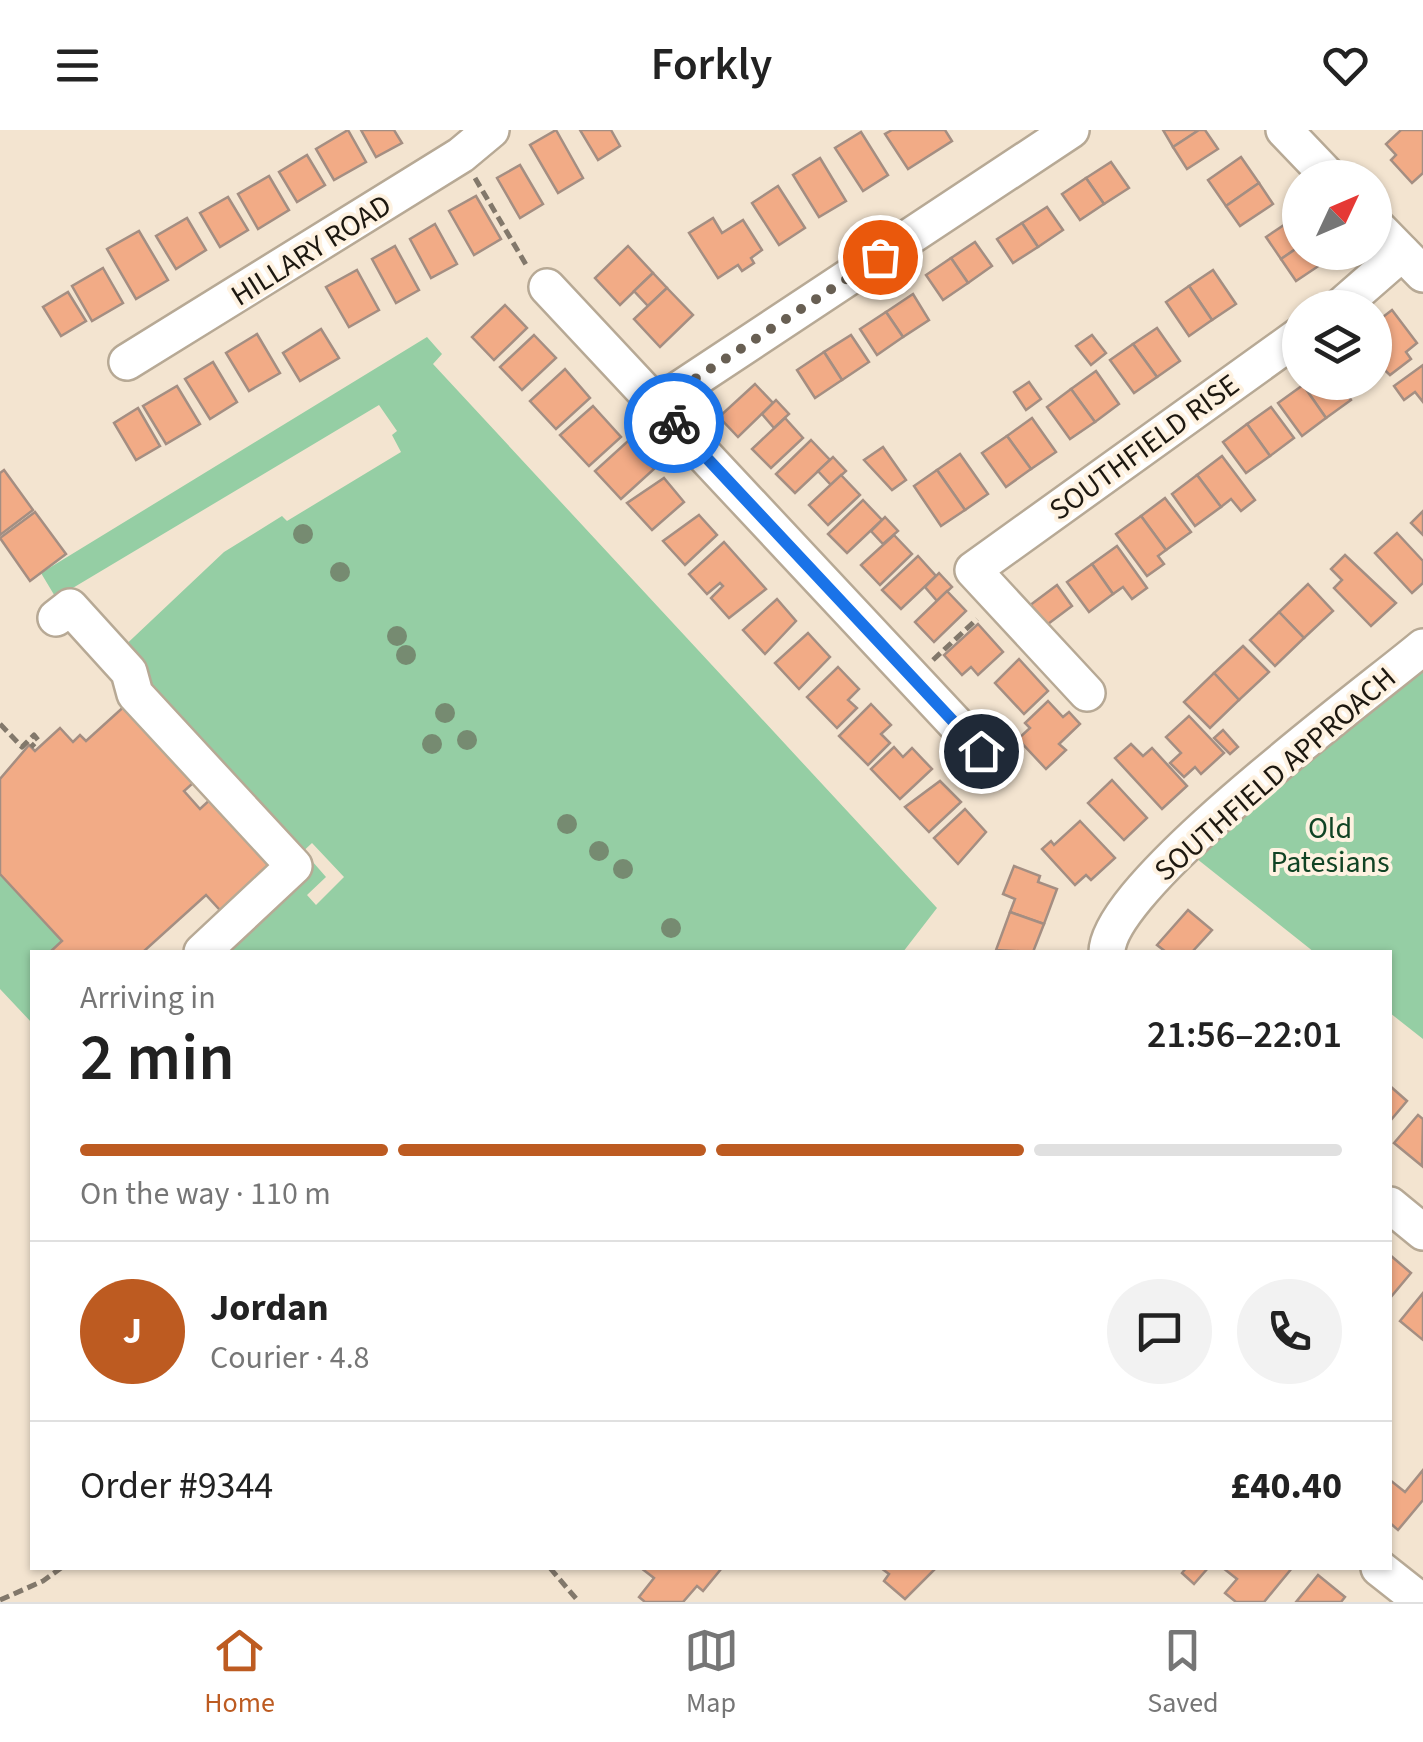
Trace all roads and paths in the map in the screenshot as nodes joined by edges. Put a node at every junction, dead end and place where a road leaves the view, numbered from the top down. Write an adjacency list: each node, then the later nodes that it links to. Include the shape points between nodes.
1 (491, 130): 4 (street, HILLARY ROAD)
2 (1071, 130): 12 (street)
3 (1284, 130): 5 (street)
4 (462, 155): 8 (path, via 535,280); 11 (street, HILLARY ROAD)
5 (1313, 160)
6 (1392, 243): 7 (street)
7 (1412, 264): 9 (street)
8 (547, 287): 12 (street)
9 (1369, 290)
10 (1282, 349): 13 (street, SOUTHFIELD RISE, via 973,570)
11 (127, 362)
12 (657, 404): 16 (street)
13 (999, 598): 16 (path); 17 (street)
14 (56, 618): 21 (street, via 70,606 129,672 135,694 294,866)
15 (1423, 647): 22 (street, SOUTHFIELD APPROACH, via 1182,846 1129,904 1110,931)
16 (913, 679): 20 (street)
17 (1087, 693)
18 (0, 724): 19 (path, via 22,746 34,735)
19 (32, 747)
20 (981, 751)
21 (204, 950)
22 (1107, 950)
23 (1392, 1207): 24 (street)
24 (1423, 1232)
25 (58, 1570): 28 (path)
26 (552, 1570): 29 (path)
27 (1382, 1570): 30 (street)
28 (0, 1600)
29 (579, 1602)
30 (1422, 1602)

